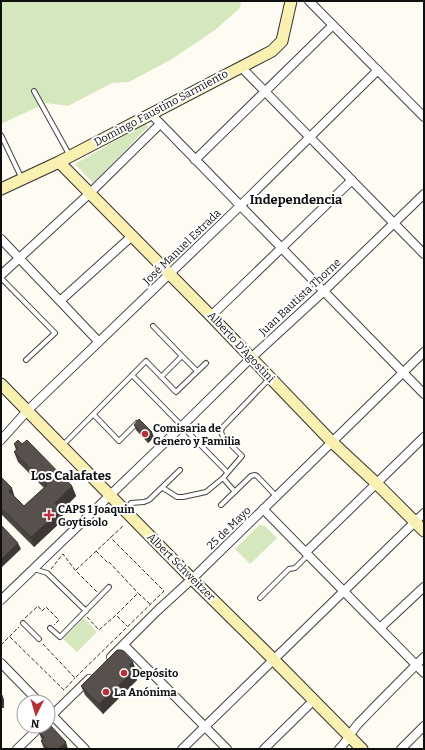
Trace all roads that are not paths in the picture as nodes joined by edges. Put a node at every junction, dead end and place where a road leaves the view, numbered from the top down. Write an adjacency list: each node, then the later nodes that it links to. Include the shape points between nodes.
1 (291, 1): 4 (main road, Domingo Faustino Sarmiento, via 282,41 272,51)
2 (309, 1): 3 (street)
3 (333, 24): 5 (street); 7 (street)
4 (241, 67): 7 (street); 8 (main road, Domingo Faustino Sarmiento)
5 (378, 70): 9 (street); 12 (street, José Manuel Estrada)
6 (34, 91): 13 (lane)
7 (265, 92): 12 (street); 14 (street)
8 (150, 114): 10 (street); 13 (main road, Domingo Faustino Sarmiento)
9 (424, 117)
10 (160, 124): 14 (street); 19 (street)
11 (1, 135): 16 (lane)
12 (310, 138): 17 (street); 21 (street, José Manuel Estrada)
13 (70, 156): 15 (main road, Domingo Faustino Sarmiento)
14 (195, 160): 21 (street)
15 (59, 162): 16 (main road, Domingo Faustino Sarmiento); 19 (main road, Alberto D'Agostini)
16 (23, 179): 18 (main road, Domingo Faustino Sarmiento)
17 (352, 180): 22 (street); 25 (street)
18 (1, 189)
19 (90, 193): 23 (main road, Alberto D'Agostini); 27 (street)
20 (424, 194): 22 (street, Juan Bautista Thorne)
21 (240, 206): 25 (street); 28 (street, José Manuel Estrada)
22 (394, 223): 26 (street); 30 (street, Juan Bautista Thorne)
23 (132, 236): 28 (main road, Alberto D'Agostini); 31 (street)
24 (1, 239): 27 (street)
25 (281, 248): 30 (street); 32 (street)
26 (424, 254)
27 (18, 258): 29 (street); 31 (street)
28 (169, 274): 32 (main road, Alberto D'Agostini); 34 (street, José Manuel Estrada)
29 (1, 276): 38 (lane, via 55,333)
30 (324, 292): 37 (street, Juan Bautista Thorne); 41 (street)
31 (60, 302): 34 (street)
32 (211, 316): 37 (main road, Alberto D'Agostini)
33 (154, 326): 36 (lane)
34 (99, 342): 47 (street, José Manuel Estrada)
35 (424, 352): 41 (street, 25 de Mayo)
36 (182, 356): 40 (lane); 43 (lane)
37 (250, 358): 44 (main road, Alberto D'Agostini); 50 (street, Juan Bautista Thorne)
38 (26, 360)
39 (206, 363): 40 (lane)
40 (197, 371): 43 (lane, via 176,392)
41 (403, 372): 46 (street); 53 (street, 25 de Mayo)
42 (132, 375): 43 (lane, via 146,361); 48 (lane); 50 (lane)
43 (161, 377)
44 (270, 378): 53 (main road, Alberto D'Agostini); 56 (lane, via 222,428 223,437 242,456)
45 (1, 384): 47 (main road, Albert Schweitzer)
46 (424, 394)
47 (27, 411): 52 (street, José Manuel Estrada); 54 (main road, Albert Schweitzer)
48 (94, 415): 49 (lane, via 119,441); 54 (lane)
49 (137, 422)
50 (182, 426): 56 (lane); 61 (street, Juan Bautista Thorne)
51 (424, 437): 58 (street)
52 (1, 440)
53 (332, 442): 58 (main road, Alberto D'Agostini); 62 (street, 25 de Mayo)
54 (62, 446): 61 (main road, Albert Schweitzer)
55 (180, 470): 59 (lane)
56 (227, 472): 57 (lane)
57 (223, 478): 59 (lane, via 201,494 177,497); 60 (lane)
58 (376, 483): 67 (main road, Alberto D'Agostini); 69 (street)
59 (162, 488): 65 (lane, via 149,500 131,503)
60 (235, 492): 62 (lane, via 255,475); 63 (lane)
61 (110, 495): 65 (main road, Albert Schweitzer); 70 (street, Juan Bautista Thorne)
62 (276, 496): 64 (street, 25 de Mayo)
63 (221, 505)
64 (263, 509): 69 (street); 71 (street, 25 de Mayo)
65 (125, 510): 71 (main road, Albert Schweitzer)
66 (424, 513): 67 (street)
67 (415, 522): 68 (main road, Alberto D'Agostini); 74 (street)
68 (424, 531)
69 (307, 553): 74 (street); 75 (lane, via 295,568 289,569)
70 (34, 569): 76 (street, Juan Bautista Thorne); 77 (lane, via 48,573)
71 (192, 579): 82 (street, 25 de Mayo); 85 (main road, Albert Schweitzer)
72 (109, 587): 77 (lane)
73 (424, 587): 80 (street)
74 (344, 591): 80 (street); 85 (street)
75 (260, 598)
76 (1, 600)
77 (84, 612): 79 (lane, via 60,637)
78 (23, 623): 81 (lane)
79 (50, 628)
80 (380, 628): 87 (street)
81 (39, 639)
82 (124, 645): 84 (street, 25 de Mayo); 95 (street)
83 (424, 657): 87 (street)
84 (108, 660)
85 (274, 660): 91 (main road, Albert Schweitzer); 95 (street)
86 (1, 663): 90 (street)
87 (416, 665): 89 (street); 97 (street)
88 (97, 671): 92 (street)
89 (424, 673)
90 (31, 694)
91 (314, 700): 97 (main road, Albert Schweitzer); 102 (street)
92 (56, 709)
93 (56, 722): 99 (street)
94 (424, 726): 105 (street)
95 (205, 727): 100 (street); 101 (street)
96 (33, 734): 98 (street)
97 (350, 736): 103 (street); 104 (main road, Albert Schweitzer)
98 (17, 749)
99 (85, 749)
100 (182, 749)
101 (227, 749)
102 (264, 749)
103 (339, 749)
104 (362, 749)
105 (401, 749)

